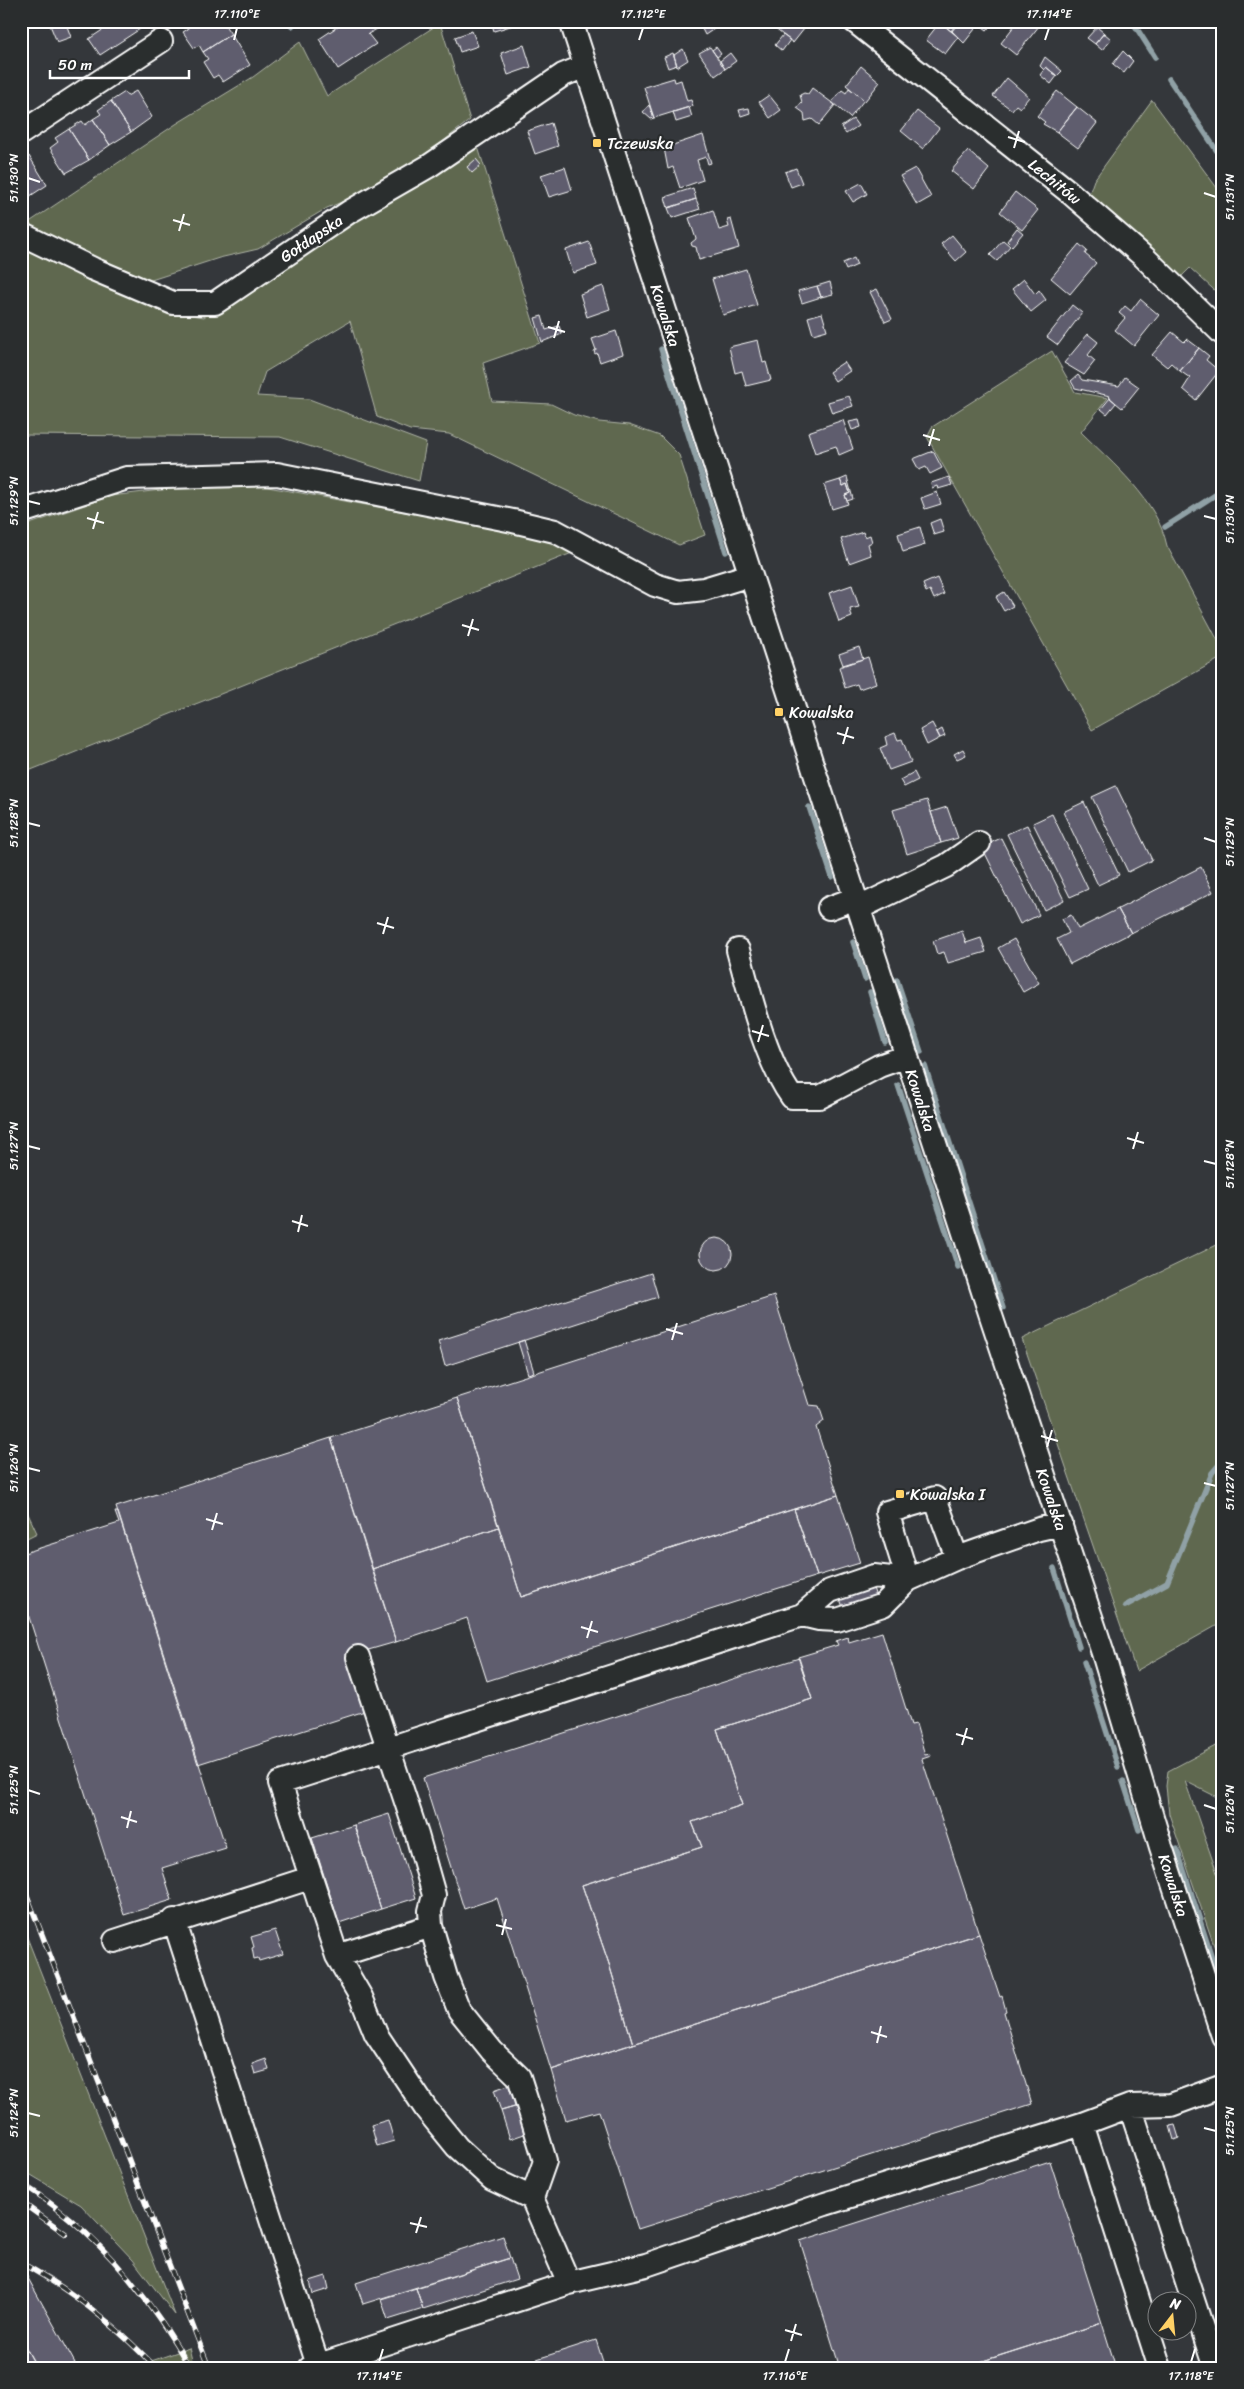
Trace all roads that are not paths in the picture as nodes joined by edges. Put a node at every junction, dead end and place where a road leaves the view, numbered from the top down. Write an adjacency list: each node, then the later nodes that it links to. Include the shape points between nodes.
1 (571, 21): 4 (street, Kowalska)
2 (854, 21): 7 (street, Lechitów, via 1068,191 1144,257)
3 (161, 41): 5 (street)
4 (585, 66): 6 (street, Gołdapska, via 563,75 429,166 349,212 215,303 173,303); 9 (street, Kowalska)
5 (21, 133)
6 (21, 234)
7 (1223, 334)
8 (21, 512): 9 (street, via 127,478 277,474 555,531 655,585 678,592 704,589)
9 (750, 575): 11 (street, Kowalska)
10 (978, 843): 11 (street, via 946,866)
11 (857, 903): 12 (street); 14 (street, Kowalska)
12 (829, 908)
13 (738, 950): 14 (street, via 762,1031 784,1086 792,1097 820,1097 879,1066)
14 (907, 1056): 15 (street, Kowalska)
15 (1061, 1524): 16 (street); 26 (street, Kowalska)
16 (957, 1558): 17 (street); 17 (street, via 935,1498 886,1512)
17 (908, 1580): 18 (street, via 874,1576 830,1591); 18 (street, via 883,1605 837,1620)
18 (802, 1615): 20 (street)
19 (358, 1657): 20 (street)
20 (388, 1748): 21 (street, via 280,1783); 23 (street, via 434,1895)
21 (310, 1878): 22 (street); 25 (street)
22 (174, 1920): 24 (street); 32 (street)
23 (431, 1926): 25 (street); 30 (street, via 459,2010 492,2051 519,2077 545,2161)
24 (115, 1941)
25 (337, 1956): 30 (street, via 361,1997 376,2034 426,2109 457,2147 492,2179)
26 (1223, 2036)
27 (1223, 2086): 28 (street, via 1171,2105)
28 (1130, 2106): 29 (street); 34 (street)
29 (1082, 2124): 31 (street, via 825,2204 646,2265); 33 (street)
30 (532, 2198): 31 (street)
31 (569, 2283): 32 (street)
32 (314, 2366)
33 (1160, 2368)
34 (1215, 2368)

